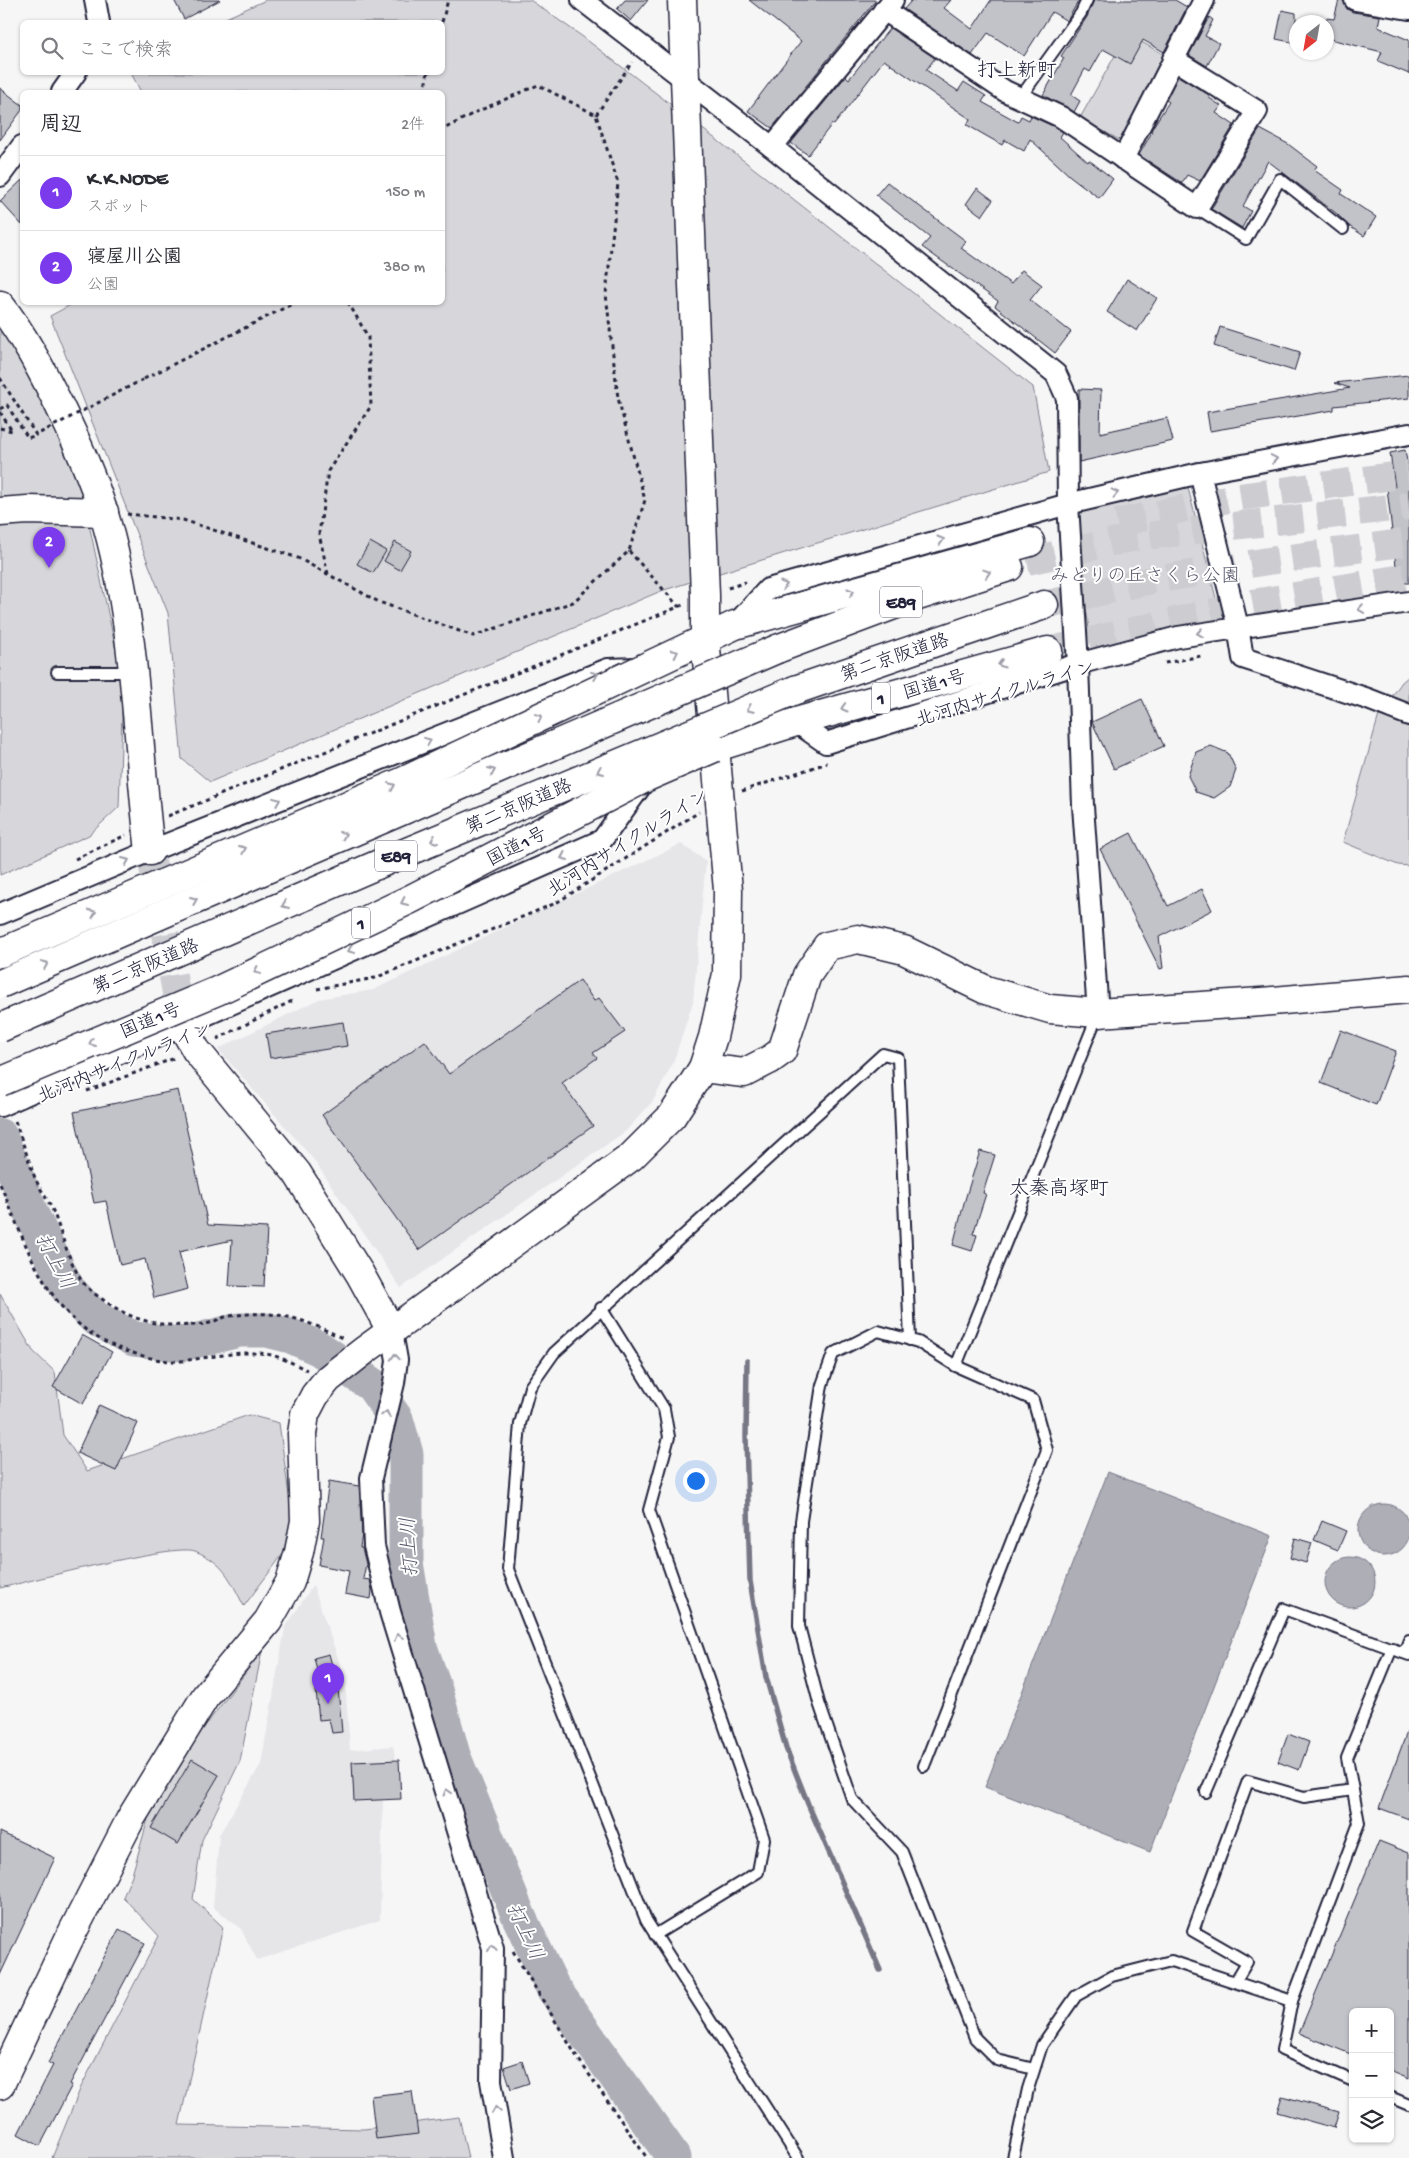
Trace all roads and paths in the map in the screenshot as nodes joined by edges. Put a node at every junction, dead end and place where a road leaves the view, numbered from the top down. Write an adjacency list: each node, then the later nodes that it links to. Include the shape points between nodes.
1 (95, 0): 10 (street)
2 (448, 0): 11 (path)
3 (582, 0): 12 (street)
4 (682, 0): 16 (main road)
5 (1087, 0): 19 (lane)
6 (1204, 0): 13 (street)
7 (1361, 0): 9 (street)
8 (888, 5): 19 (street, via 1005,91); 22 (street)
9 (1409, 9)
10 (99, 20)
11 (443, 20)
12 (643, 46): 16 (street); 20 (path)
13 (1174, 59): 24 (street); 26 (street, via 1257,111)
14 (74, 75): 17 (street)
15 (427, 75): 18 (path)
16 (684, 79): 22 (street); 47 (main road)
17 (63, 90)
18 (424, 90)
19 (1020, 98): 24 (street, via 1061,117)
20 (596, 115): 21 (path, via 538,85); 40 (path, via 618,183 606,294 618,398 645,500)
21 (445, 128)
22 (772, 147): 37 (street, via 1056,374 1066,398)
23 (20, 148): 25 (street)
24 (1123, 158): 26 (street)
25 (2, 167)
26 (1197, 208): 27 (lane, via 1246,240 1280,179)
27 (1343, 229)
28 (0, 305): 39 (main road, via 41,368 91,475)
29 (290, 305): 35 (path, bridge)
30 (350, 305): 41 (path, via 368,337 370,406 328,471 319,534)
31 (0, 378): 35 (path, bridge)
32 (0, 411): 33 (path, via 12,431); 35 (path, via 6,405 28,438)
33 (0, 428)
34 (1409, 434): 36 (street, one-way to 34)
35 (36, 435)
36 (1200, 473): 37 (street, one-way to 36); 46 (street)
37 (1068, 504): 45 (street, one-way to 37, via 768,589); 50 (street)
38 (0, 512): 39 (main road)
39 (104, 512): 41 (path, via 183,520 298,558); 54 (main road, via 118,568)
40 (630, 551): 41 (path, via 574,602 473,636 378,602); 44 (path)
41 (328, 575)
42 (1409, 602): 46 (street, one-way to 46)
43 (1044, 605): 70 (main road, 第二京阪道路 / E89, one-way to 70, bridge, via 795,690 402,854)
44 (679, 607)
45 (734, 625): 47 (main road); 64 (main road, E89, one-way to 45, bridge, via 777,649 1028,551)
46 (1238, 628): 50 (street, one-way to 50, via 1178,637); 55 (street, via 1243,658)
47 (705, 638): 52 (main road, one-way to 47); 57 (main road)
48 (1048, 651): 56 (main road, 国道1号 / 1, one-way to 56)
49 (1204, 655): 51 (path)
50 (1078, 664): 56 (street, via 826,743); 68 (street, via 1083,806)
51 (1155, 665)
52 (646, 667): 61 (street, one-way to 52, via 608,670); 63 (main road, one-way to 52, bridge, via 402,782)
53 (57, 672): 54 (lane)
54 (134, 672): 61 (main road)
55 (1409, 715)
56 (796, 722): 57 (main road, 国道1号 / 1)
57 (714, 748): 59 (main road, 国道1号 / 1, bridge); 60 (main road)
58 (833, 761): 60 (path, 北河内サイクルライン)
59 (647, 777): 69 (street, one-way to 69, via 602,840); 73 (main road, 国道1号 / 1, one-way to 73, bridge, via 411,899 226,986)
60 (720, 799): 65 (path, 北河内サイクルライン, via 556,903 375,978); 72 (main road, via 728,890 726,974)
61 (150, 851): 62 (street, one-way to 61)
62 (0, 914)
63 (0, 953)
64 (0, 984)
65 (314, 989)
66 (1409, 989): 68 (main road)
67 (297, 998): 71 (path, 北河内サイクルライン)
68 (1098, 1013): 72 (main road, via 1050,1009 986,990 904,950 858,939 827,946 807,975 782,1051 744,1073); 81 (lane)
69 (182, 1025): 71 (main road); 75 (street)
70 (0, 1028)
71 (196, 1050): 74 (path, 北河内サイクルライン); 78 (main road, via 297,1173)
72 (703, 1068): 78 (main road, via 672,1116 631,1157)
73 (0, 1082)
74 (78, 1095)
75 (7, 1116): 80 (path, via 83,1282 115,1308 153,1324 183,1326 261,1312 298,1318)
76 (0, 1184): 82 (path, via 52,1295 69,1317 92,1336 113,1347 154,1360 178,1361 258,1353 289,1361)
77 (601, 1308): 79 (lane, via 883,1054 898,1058); 90 (lane, via 554,1352 530,1387 520,1424 508,1570 646,1920); 90 (lane, via 664,1409 669,1437 650,1510 764,1839 758,1872)
78 (392, 1332): 80 (main road); 89 (street, one-way to 78, via 390,1612 374,1546 371,1478 394,1383 397,1360)
79 (910, 1340): 81 (lane); 93 (lane, via 878,1331 833,1354 822,1385 801,1521 799,1626 819,1703 852,1799 902,1852 975,2038 997,2060)
80 (356, 1346): 82 (main road)
81 (956, 1366): 86 (lane, via 1033,1400 1047,1450)
82 (318, 1374): 95 (main road, via 315,1395 305,1414 302,1434 305,1522 290,1582 268,1621 205,1697 131,1818)
83 (1409, 1640): 85 (lane)
84 (1392, 1648): 85 (lane); 87 (lane, via 1347,1758); 88 (lane, via 1284,1609)
85 (1407, 1654)
86 (924, 1766)
87 (1353, 1790): 91 (lane, via 1304,1797 1248,1781 1193,1931 1247,1962); 92 (lane, via 1360,1824)
88 (1206, 1792)
89 (488, 1932): 98 (street, one-way to 89, via 492,2081 493,1948); 99 (path, via 509,1945 577,2057)
90 (655, 1935): 100 (lane)
91 (1235, 1982): 92 (lane); 93 (lane, via 1171,1960 1112,1976 1076,1996 1042,2045)
92 (1292, 2001): 94 (lane, via 1282,2050)
93 (1034, 2069): 101 (lane)
94 (1349, 2078)
95 (0, 2085)
96 (1392, 2098): 97 (lane)
97 (1409, 2105)
98 (504, 2158)
99 (647, 2158)
100 (798, 2158)
101 (1013, 2158)

